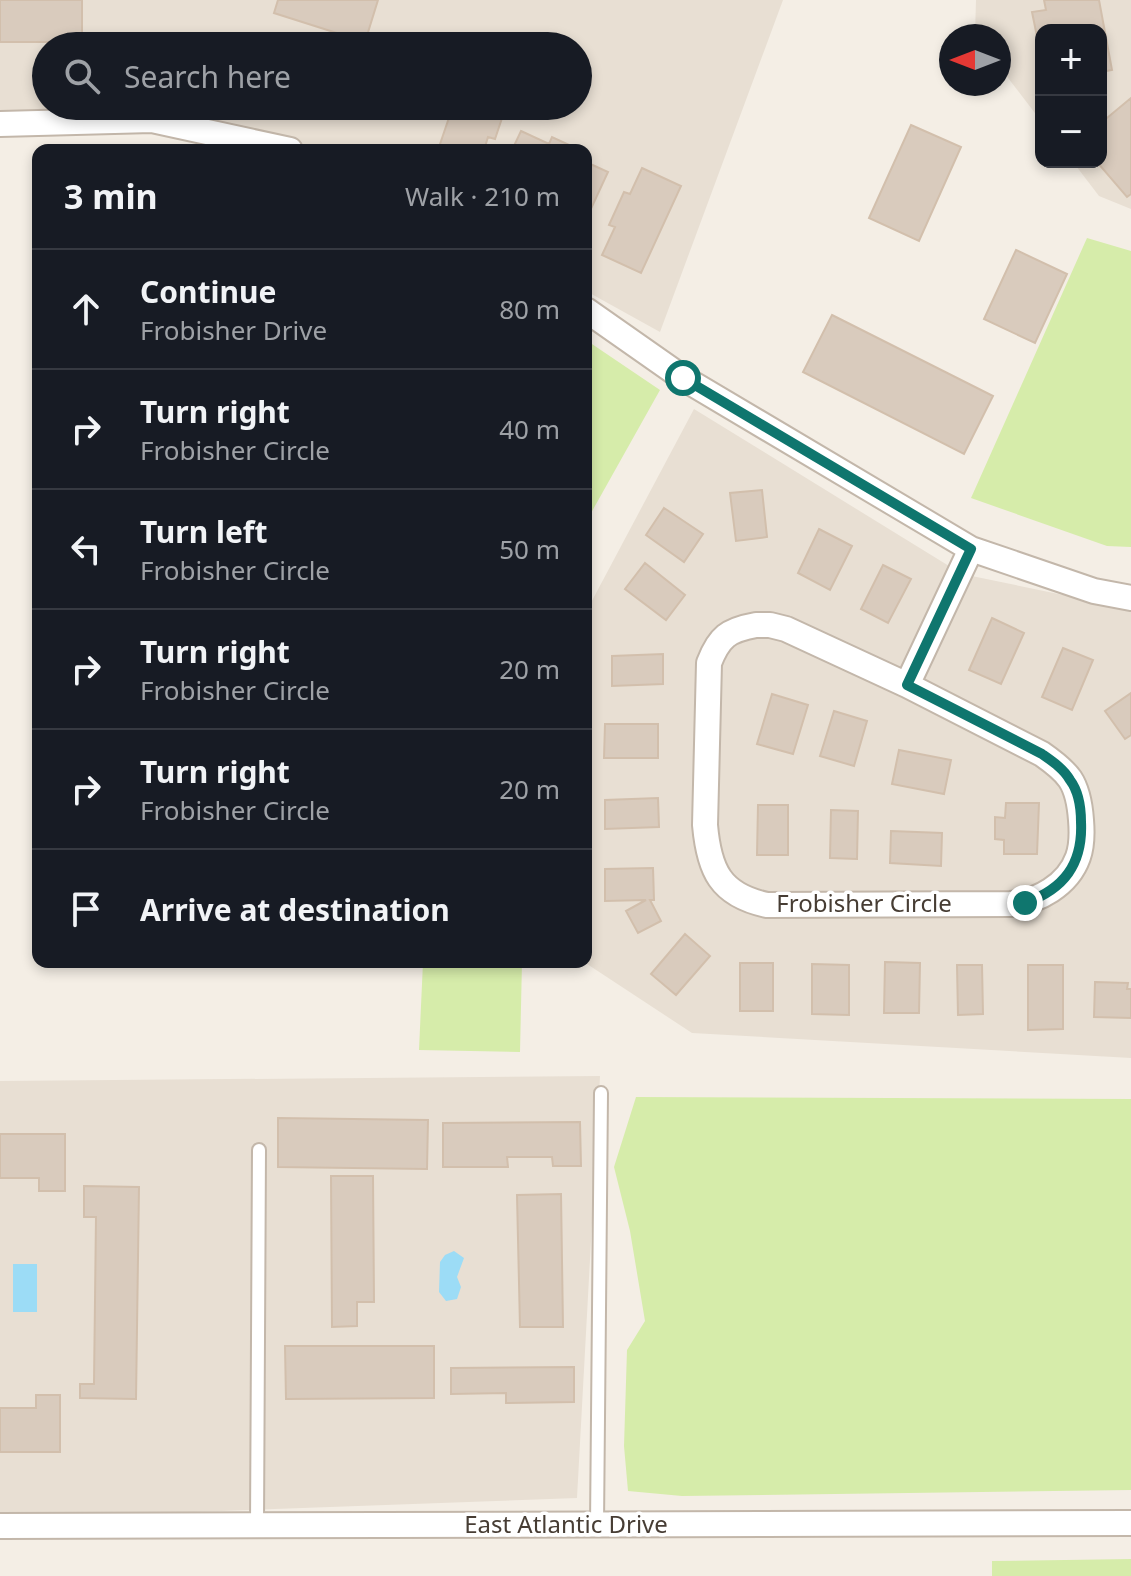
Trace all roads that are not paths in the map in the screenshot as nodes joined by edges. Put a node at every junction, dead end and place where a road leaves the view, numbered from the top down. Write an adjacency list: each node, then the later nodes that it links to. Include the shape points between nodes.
1 (152, 120): 3 (street)
2 (152, 120): 4 (street)
3 (0, 124)
4 (262, 144)
5 (592, 314): 6 (street, via 683,378)
6 (971, 549): 7 (street, via 1094,591); 8 (street)
7 (1131, 598)
8 (907, 685): 8 (street, Frobisher Circle, via 770,625 744,627 721,639 709,663 705,825 715,871 727,886 767,905 1010,904 1038,898 1067,875 1082,837 1078,795 1070,778 1042,754)
9 (601, 1093): 14 (lane)
10 (259, 1150): 12 (lane)
11 (1131, 1523): 14 (street, East Atlantic Drive)
12 (257, 1525): 13 (street, East Atlantic Drive); 14 (street, East Atlantic Drive)
13 (0, 1526)
14 (597, 1526)

